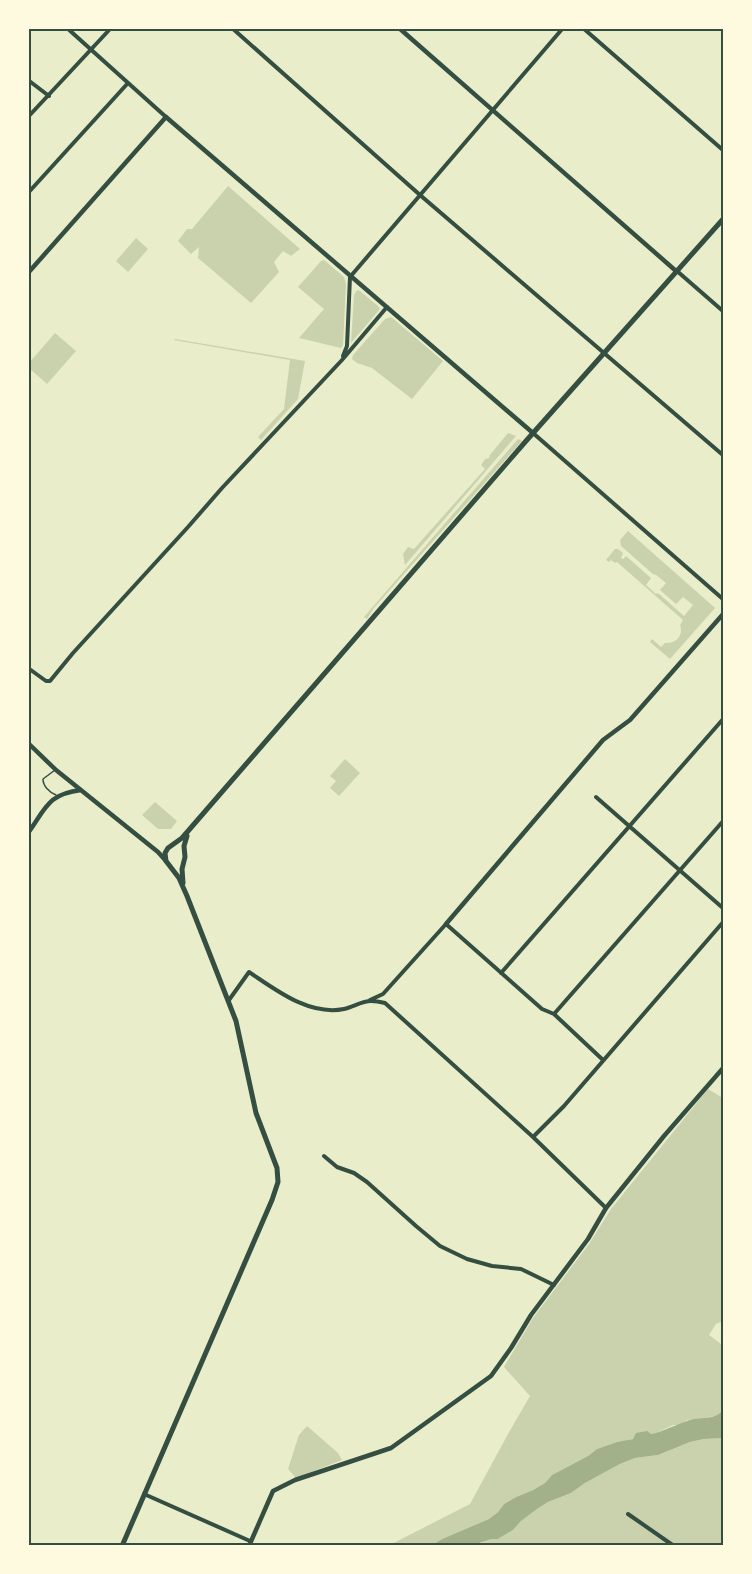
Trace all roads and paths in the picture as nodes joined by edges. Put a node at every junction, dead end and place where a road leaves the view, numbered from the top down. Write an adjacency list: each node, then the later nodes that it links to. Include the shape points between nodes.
1 (67, 28): 7 (street)
2 (111, 28): 7 (street)
3 (232, 28): 16 (street)
4 (399, 28): 11 (street)
5 (563, 28): 11 (street)
6 (583, 28): 14 (street)
7 (92, 50): 9 (street); 10 (street)
8 (28, 80): 10 (street)
9 (128, 83): 13 (street); 15 (street)
10 (49, 96): 12 (street)
11 (493, 111): 16 (street); 18 (street)
12 (28, 117)
13 (166, 117): 19 (street); 20 (street)
14 (723, 151)
15 (28, 193)
16 (420, 195): 20 (street); 23 (street)
17 (723, 218): 18 (main road)
18 (676, 271): 22 (street); 23 (main road)
19 (28, 273)
20 (350, 277): 21 (street); 24 (street, via 347,346)
21 (387, 307): 24 (street); 25 (street)
22 (723, 312)
23 (604, 352): 25 (main road); 26 (street)
24 (342, 360): 29 (street, via 50,681)
25 (532, 434): 27 (street); 38 (main road)
26 (723, 456)
27 (723, 600)
28 (723, 614): 49 (street, via 630,720 603,740)
29 (28, 668)
30 (723, 718): 37 (street)
31 (28, 742): 32 (street)
32 (56, 770): 33 (street); 34 (lane, via 43,783)
33 (81, 790): 34 (street); 40 (street)
34 (58, 795): 39 (street)
35 (596, 797): 37 (street)
36 (723, 820): 45 (street)
37 (630, 826): 45 (street); 50 (street)
38 (190, 829): 41 (main road); 42 (main road)
39 (28, 833)
40 (153, 848): 41 (street); 44 (street)
41 (169, 848): 42 (main road, via 177,846); 44 (main road, via 164,856)
42 (183, 851): 43 (main road)
43 (183, 862): 44 (main road, via 175,867); 46 (main road)
44 (168, 863): 46 (main road)
45 (680, 870): 47 (street); 53 (street)
46 (187, 896): 51 (main road)
47 (723, 909)
48 (723, 921): 54 (street)
49 (446, 924): 50 (street); 52 (street, via 383,994)
50 (501, 973): 53 (street, via 542,1009)
51 (229, 1000): 52 (street, via 249,972 285,997 328,1010); 60 (main road, via 256,1113 277,1168 278,1182)
52 (369, 1000): 56 (street, via 386,1003)
53 (554, 1014): 54 (street)
54 (603, 1060): 56 (street)
55 (723, 1067): 58 (street)
56 (533, 1137): 58 (street)
57 (324, 1156): 59 (street, via 367,1182 440,1246 476,1262 522,1269)
58 (605, 1211): 59 (street)
59 (554, 1285): 62 (street, via 490,1376 392,1448 273,1491)
60 (144, 1494): 62 (street); 63 (main road)
61 (628, 1514): 64 (street)
62 (250, 1543)
63 (122, 1545)
64 (674, 1545)

